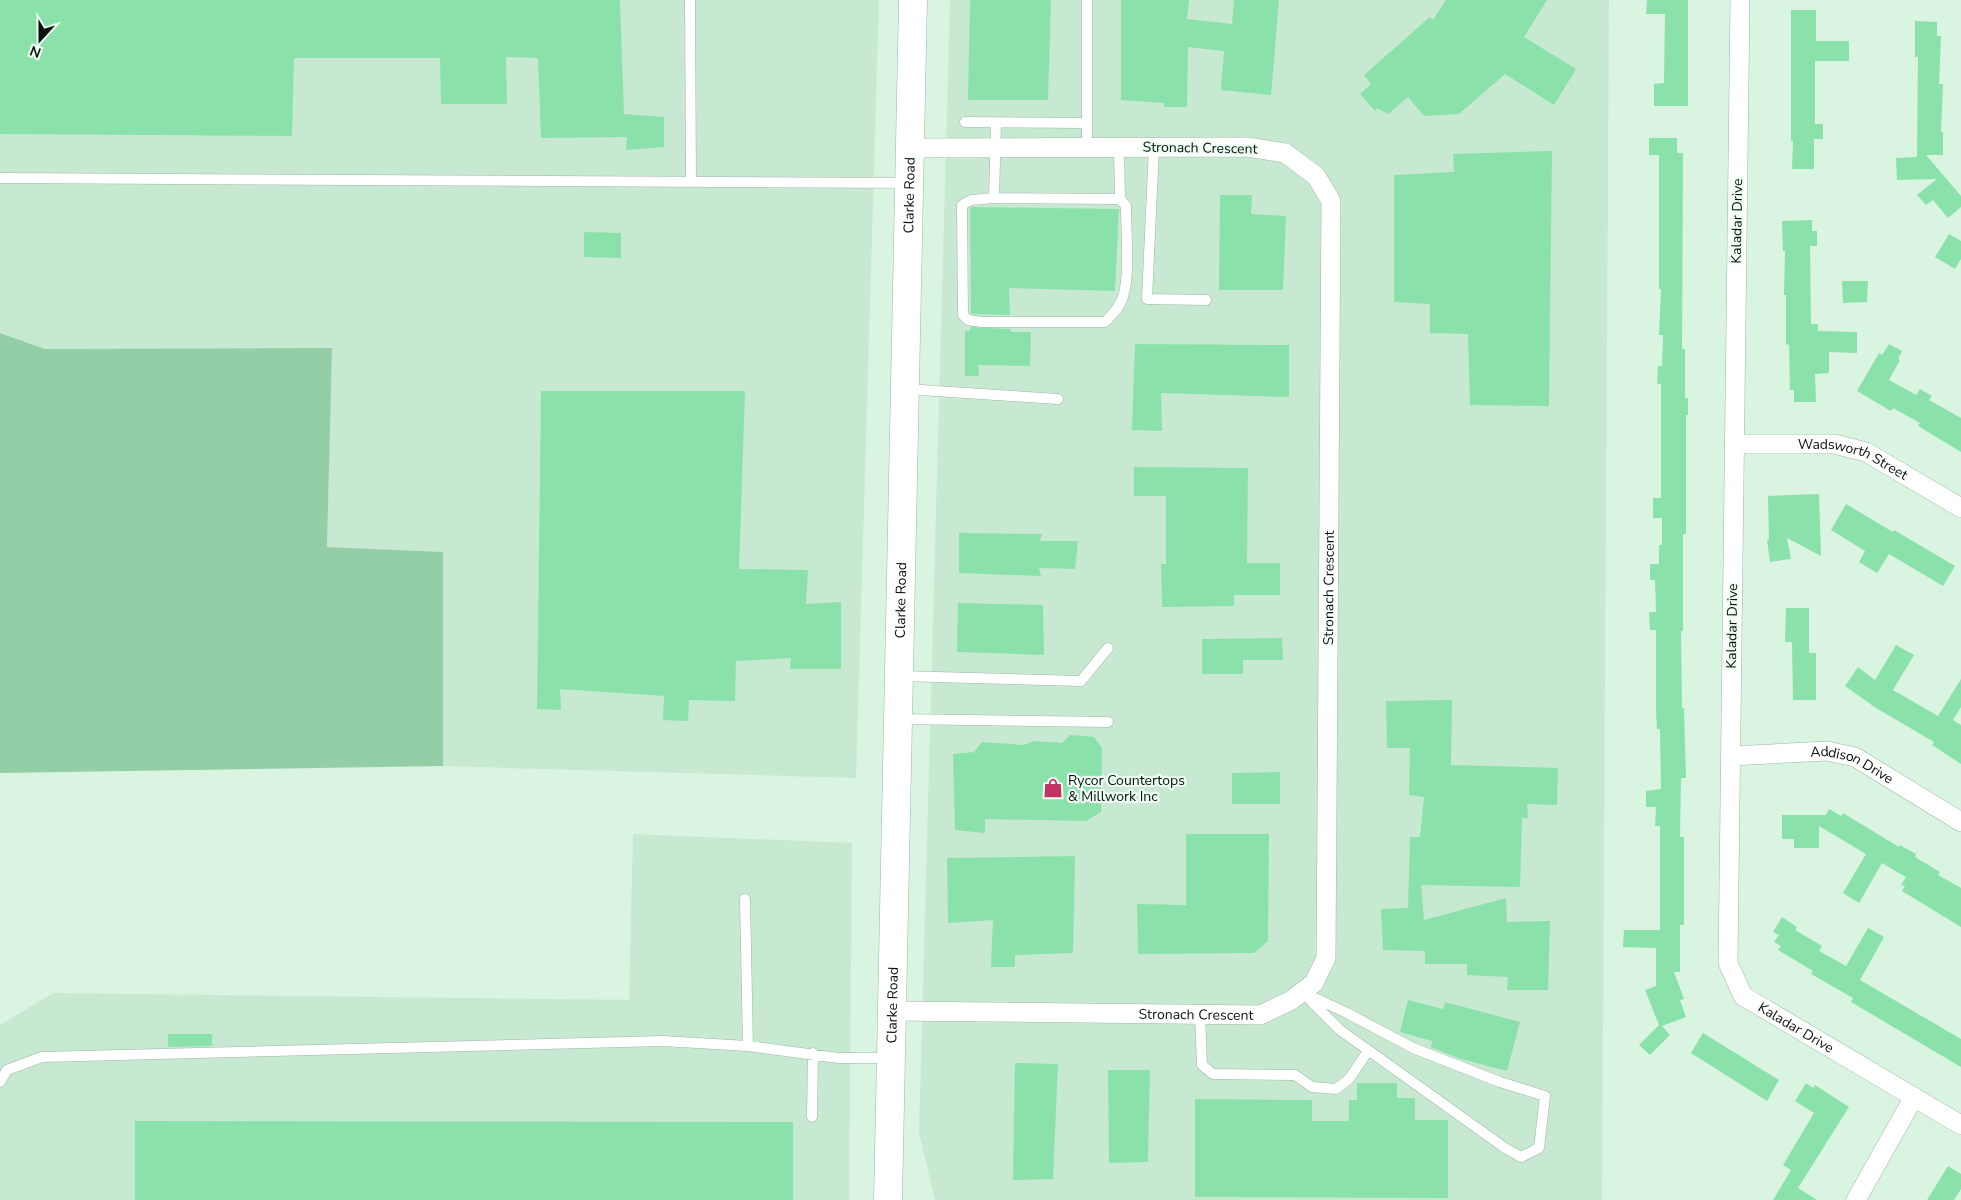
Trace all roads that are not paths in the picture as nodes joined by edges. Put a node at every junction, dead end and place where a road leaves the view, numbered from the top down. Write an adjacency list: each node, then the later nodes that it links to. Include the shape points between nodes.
1 (690, 0): 14 (lane)
2 (914, 0): 11 (main road, Clarke Road)
3 (1087, 0): 7 (lane)
4 (1740, 0): 21 (street, Kaladar Drive)
5 (965, 122): 6 (lane)
6 (996, 122): 7 (lane); 12 (lane)
7 (1087, 123): 8 (lane)
8 (1087, 147): 9 (street, Stronach Crescent); 12 (street, Stronach Crescent)
9 (1119, 147): 10 (street, Stronach Crescent); 17 (lane)
10 (1154, 147): 18 (lane, via 1147,299); 30 (street, Stronach Crescent, via 1247,146 1285,154 1316,176 1331,201 1326,958 1314,983)
11 (911, 148): 12 (street, Stronach Crescent); 15 (main road, Clarke Road)
12 (996, 148): 16 (lane)
13 (0, 178): 14 (lane)
14 (690, 182): 15 (lane)
15 (910, 183): 19 (main road, Clarke Road)
16 (994, 198): 17 (lane); 17 (lane, via 962,204 963,315 968,320 1104,322 1113,315 1123,298 1126,278 1126,206)
17 (1120, 199)
18 (1206, 300)
19 (906, 388): 20 (lane); 24 (main road, Clarke Road)
20 (1058, 399)
21 (1734, 444): 22 (street, Wadsworth Street, via 1834,444 1866,452); 27 (street, Kaladar Drive)
22 (1961, 508)
23 (1108, 648): 24 (lane, via 1081,681)
24 (899, 676): 25 (main road, Clarke Road)
25 (898, 719): 26 (lane); 31 (main road, Clarke Road)
26 (1108, 722)
27 (1730, 756): 28 (street, Addison Drive, via 1827,751 1855,757); 38 (street, Kaladar Drive, via 1728,962 1743,996)
28 (1961, 822)
29 (745, 899): 33 (lane)
30 (1302, 992): 32 (street, Stronach Crescent, via 1290,1002 1260,1015); 34 (lane, via 1340,1030); 34 (lane, via 1413,1048 1545,1096 1539,1148 1521,1158)
31 (892, 1011): 32 (street, Stronach Crescent); 36 (main road, Clarke Road)
32 (1200, 1014): 34 (lane, via 1202,1065 1213,1074 1295,1075 1312,1087 1336,1089 1349,1080)
33 (748, 1046): 35 (lane); 37 (lane, via 663,1041 42,1057 7,1070)
34 (1368, 1051)
35 (813, 1054): 36 (lane, via 838,1058); 39 (lane)
36 (891, 1058): 41 (main road, Clarke Road)
37 (0, 1082)
38 (1914, 1097): 40 (street, Kaladar Drive); 42 (street)
39 (812, 1117)
40 (1961, 1125)
41 (888, 1200)
42 (1856, 1200)

